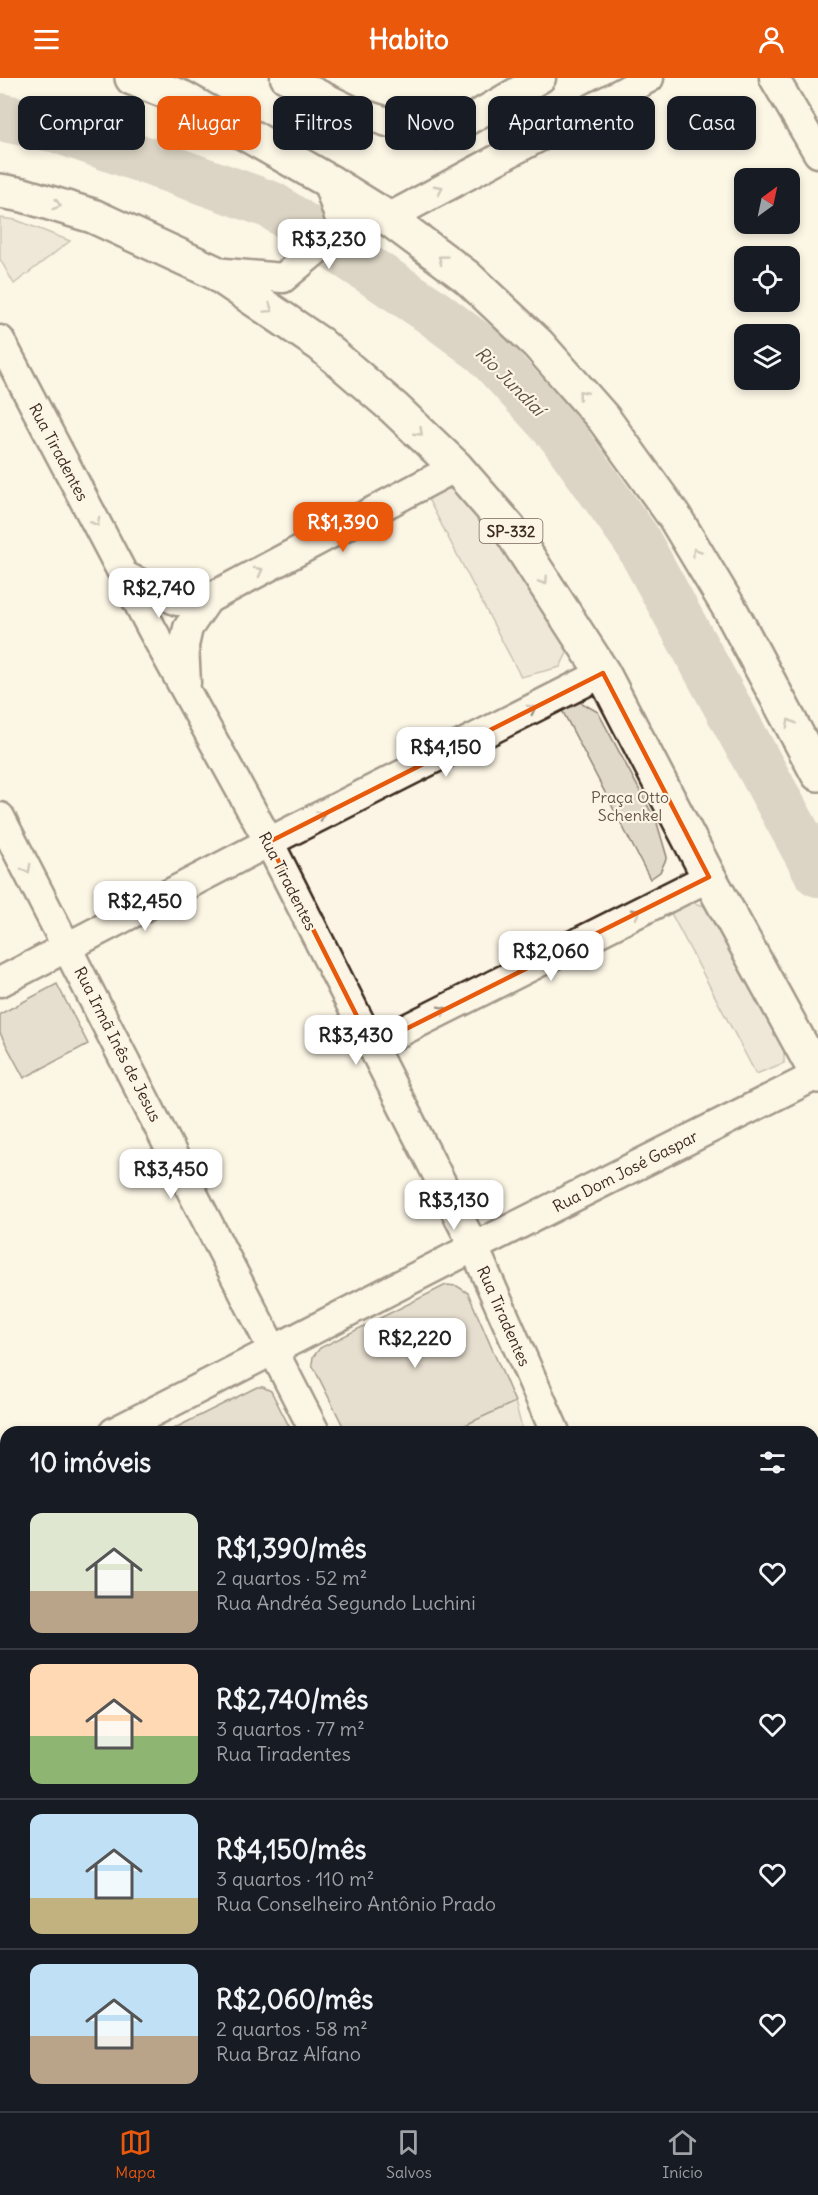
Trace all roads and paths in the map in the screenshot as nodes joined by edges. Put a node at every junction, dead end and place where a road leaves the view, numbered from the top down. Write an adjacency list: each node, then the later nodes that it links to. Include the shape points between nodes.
1 (132, 78): 7 (main road, via 183,98)
2 (285, 78): 3 (street, via 353,111 437,134 451,130)
3 (541, 78)
4 (649, 78): 9 (street, one-way to 4)
5 (774, 78): 6 (street)
6 (818, 153)
7 (330, 182): 9 (main road); 10 (main road)
8 (0, 191): 11 (main road, SP-332, one-way to 11, via 93,216)
9 (388, 218): 10 (street); 18 (main road, one-way to 9, via 731,611 674,516 604,419 538,344 467,277)
10 (345, 226): 11 (street, via 282,278)
11 (214, 272): 13 (main road, SP-332, one-way to 13, via 320,344)
12 (0, 340): 14 (street, Rua Tiradentes, one-way to 14)
13 (456, 467): 15 (street, one-way to 13); 16 (main road, SP-332, one-way to 16, via 509,528)
14 (125, 576): 15 (street, via 177,601); 17 (street, Rua Tiradentes)
15 (208, 599): 17 (street, via 188,628 184,646)
16 (603, 673): 20 (street, one-way to 16); 21 (main road, SP-332)
17 (186, 688): 20 (street, Rua Tiradentes)
18 (818, 774)
19 (0, 817): 22 (street, Rua Irmã Inês de Jesus, one-way to 22)
20 (268, 842): 22 (street); 24 (street, Rua Tiradentes)
21 (709, 877): 24 (street, one-way to 21); 25 (main road, SP-332)
22 (68, 946): 23 (street); 27 (street, Rua Irmã Inês de Jesus)
23 (0, 981)
24 (372, 1046): 26 (street, Rua Tiradentes)
25 (818, 1076): 26 (street, Rua Dom José Gaspar)
26 (474, 1246): 27 (street, Rua Dom José Gaspar); 30 (street, Rua Tiradentes)
27 (273, 1349): 28 (street, Rua Dom José Gaspar); 29 (street, Rua Irmã Inês de Jesus)
28 (125, 1426)
29 (312, 1426)
30 (552, 1426)

